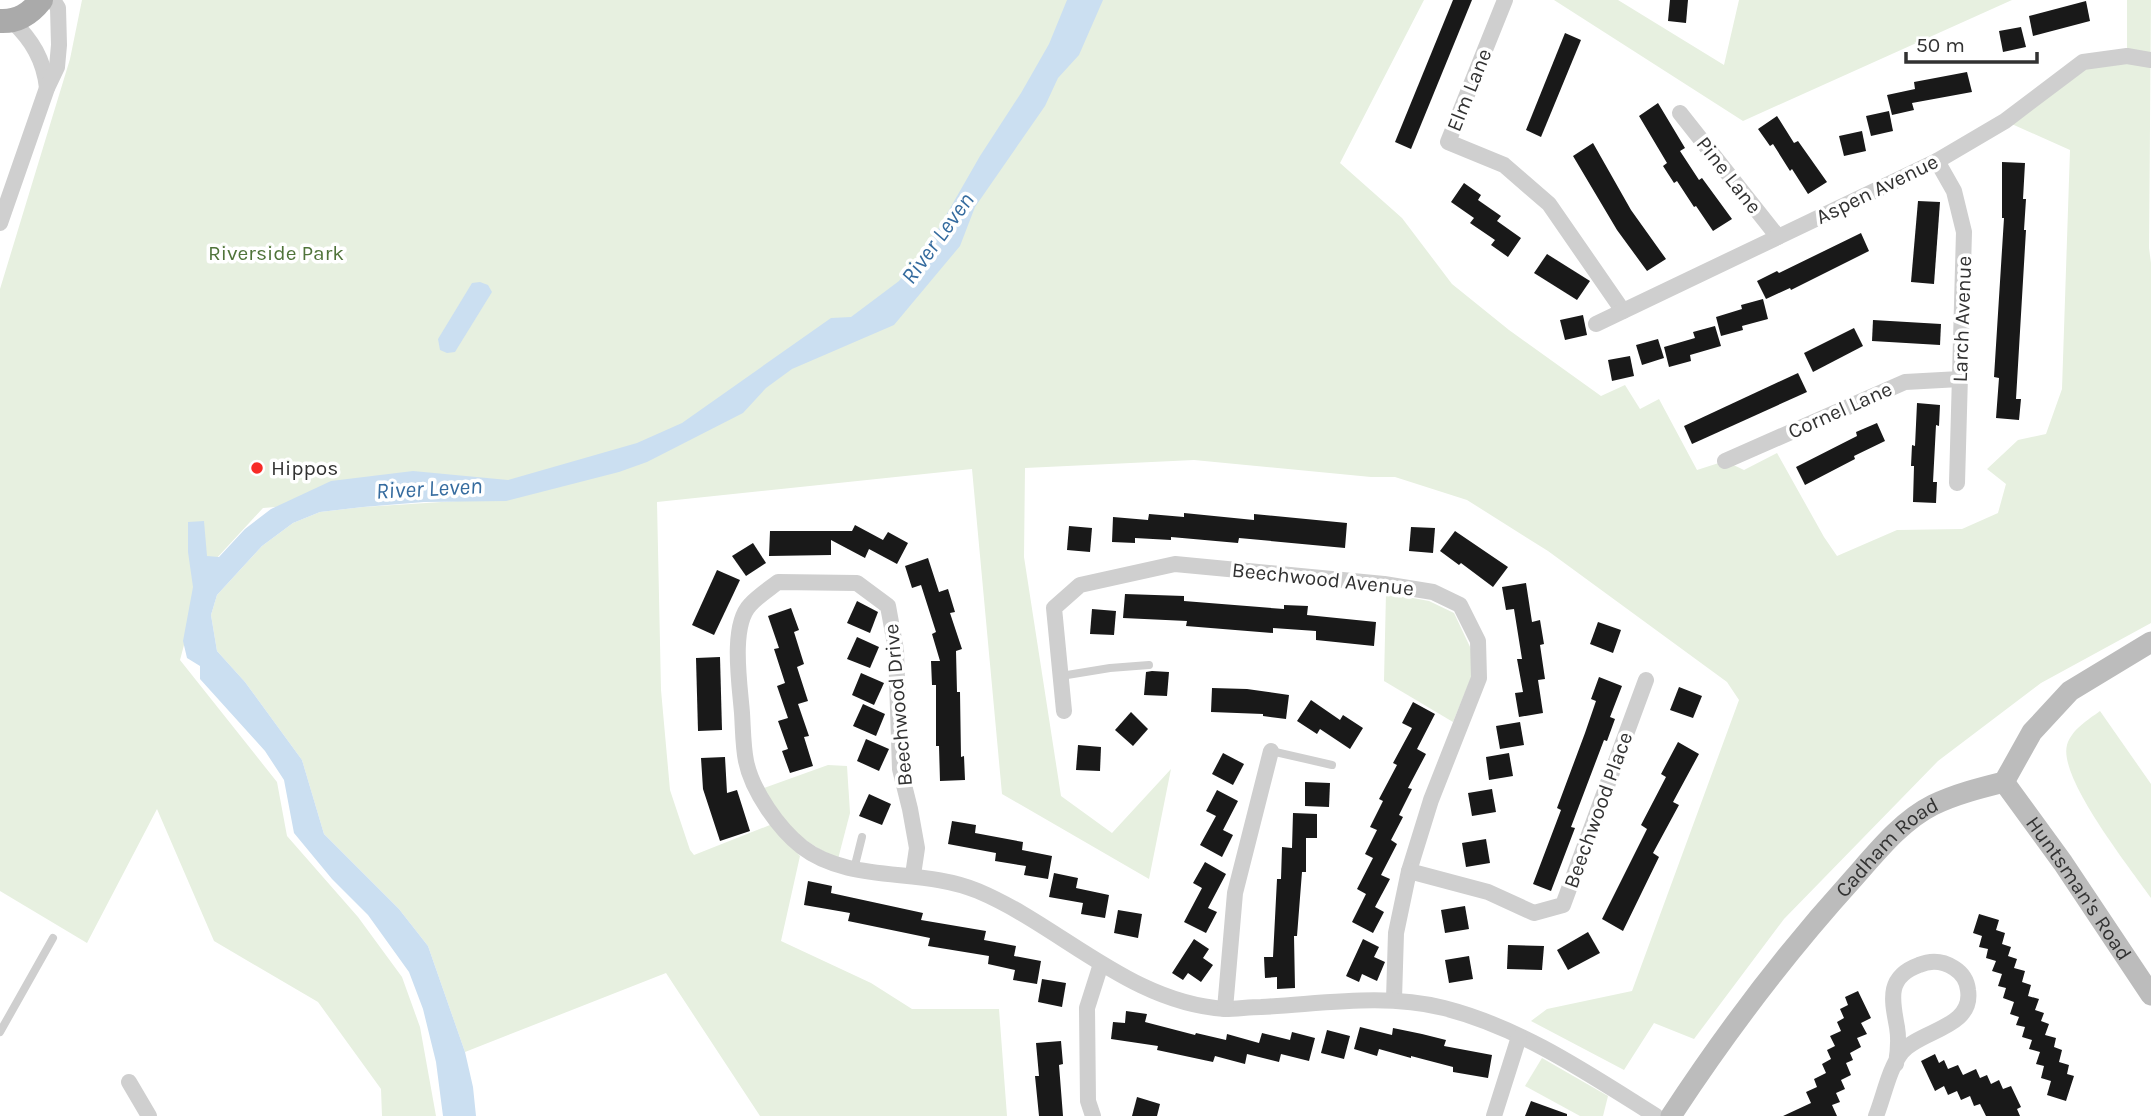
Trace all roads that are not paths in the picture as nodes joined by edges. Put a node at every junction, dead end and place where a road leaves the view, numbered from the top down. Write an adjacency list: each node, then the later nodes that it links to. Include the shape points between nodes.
1 (41, 0): 4 (main road, via 33,10)
2 (52, 0): 6 (street, via 58,8 59,45 57,67)
3 (1505, 0): 11 (street, Elm Lane, via 1448,142 1504,166 1549,204)
4 (6, 21): 6 (street, via 29,39 42,61)
5 (2151, 60): 8 (street, Aspen Avenue, via 2127,56 2083,62 2005,121)
6 (47, 88): 9 (street)
7 (1680, 113): 10 (street, Pine Lane)
8 (1937, 161): 10 (street, Aspen Avenue); 13 (street, Larch Avenue, via 1954,191 1964,232)
9 (0, 223)
10 (1779, 237): 11 (street, Aspen Avenue)
11 (1623, 311): 12 (street, Aspen Avenue)
12 (1596, 324)
13 (1960, 379): 14 (street, Cornel Lane, via 1905,382); 15 (street, Larch Avenue)
14 (1725, 461)
15 (1957, 483)
16 (2151, 642): 23 (street, via 2070,691 2032,732)
17 (1149, 665): 18 (lane)
18 (1061, 676): 20 (street, Beechwood Avenue); 26 (street, Beechwood Avenue, via 1054,608 1080,585 1175,564 1384,584 1433,592 1460,605 1478,641 1479,678 1431,800)
19 (1646, 680): 26 (street, Beechwood Place, via 1563,905 1534,913 1488,892)
20 (1064, 711)
21 (1270, 751): 22 (lane); 32 (street, via 1235,893)
22 (1332, 765)
23 (2004, 782): 30 (street, Huntsman's Road); 41 (street, Cadham Road, via 1933,805 1894,834 1757,993)
24 (862, 837): 25 (lane)
25 (854, 869): 27 (street, Beechwood Drive); 27 (street, Beechwood Drive, via 818,859 800,845 767,808 746,763 737,642 747,607 778,582 857,583 888,606 895,650 900,769 917,848)
26 (1409, 871): 31 (street, Beechwood Avenue, via 1396,933)
27 (913, 875): 29 (street, Beechwood Drive, via 978,891)
28 (53, 938): 33 (lane)
29 (1101, 964): 32 (street, Beechwood Drive, via 1164,995); 38 (street, via 1087,1008 1088,1101)
30 (2151, 995)
31 (1394, 999): 32 (street, Beechwood Drive); 34 (street, Beechwood Drive, via 1444,1008)
32 (1225, 1009)
33 (0, 1032)
34 (1519, 1037): 39 (street); 40 (street, Beechwood Drive, via 1558,1055)
35 (1896, 1064): 35 (street, via 1910,1045 1961,1014 1969,997 1960,972 1942,962 1926,962 1898,979 1892,999 1898,1035); 42 (street)
36 (129, 1082): 37 (street)
37 (149, 1116)
38 (1093, 1116)
39 (1494, 1116)
40 (1656, 1116)
41 (1671, 1116)
42 (1876, 1116)

